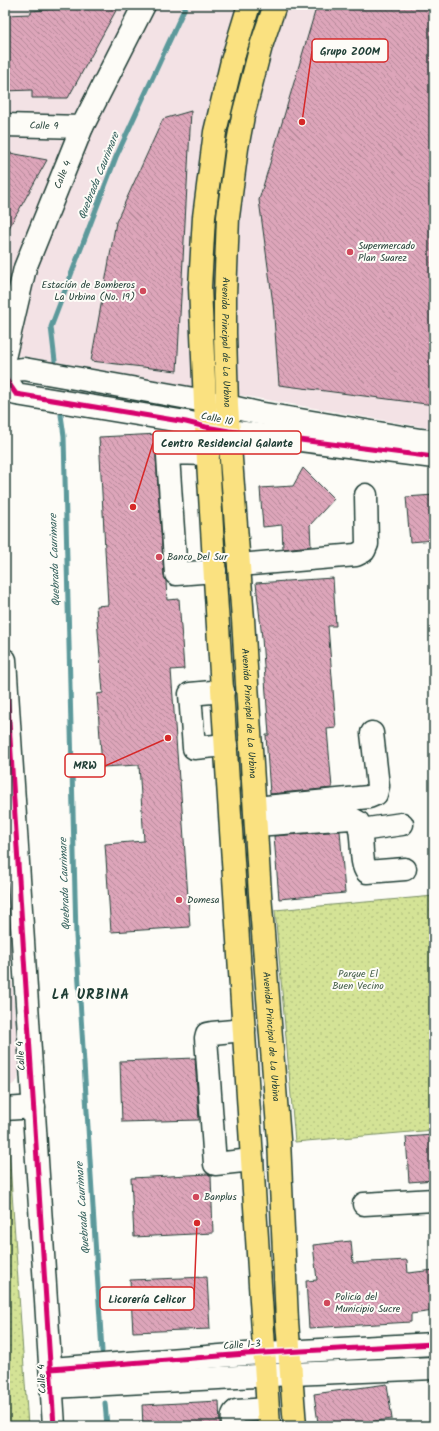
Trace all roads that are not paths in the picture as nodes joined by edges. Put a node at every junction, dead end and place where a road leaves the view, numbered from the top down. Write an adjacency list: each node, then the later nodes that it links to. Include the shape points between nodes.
1 (144, 5): 5 (street, Calle 4)
2 (249, 5): 9 (main road, via 215,132 204,216 200,287)
3 (275, 5): 10 (main road, Avenida Principal de La Urbina, via 261,46 243,116 231,184 224,296)
4 (5, 125): 5 (street, Calle 9)
5 (82, 126): 6 (street, Calle 4, via 25,268)
6 (5, 354)
7 (5, 372): 9 (street, Calle 10, via 24,369)
8 (5, 378): 11 (street, Calle 10, via 16,394)
9 (205, 401): 10 (street, Calle 10); 11 (main road)
10 (227, 406): 12 (main road, Avenida Principal de La Urbina); 13 (street, Calle 10, via 296,420)
11 (206, 427): 12 (street, Calle 10); 14 (main road)
12 (229, 431): 15 (street, Calle 10); 17 (main road, Avenida Principal de La Urbina)
13 (434, 441)
14 (208, 454): 18 (main road); 18 (street, via 169,453 168,456 176,574)
15 (434, 457)
16 (366, 495): 17 (street, via 364,551 356,555)
17 (239, 565): 23 (main road, Avenida Principal de La Urbina)
18 (215, 571): 20 (main road)
19 (5, 660): 26 (street, Calle 4)
20 (223, 691): 22 (main road); 22 (street, via 190,694 194,748)
21 (372, 733): 23 (street, via 378,786 376,794)
22 (226, 745): 28 (main road)
23 (256, 817): 25 (street, via 351,818 358,822); 35 (main road, Avenida Principal de La Urbina, via 279,1140)
24 (402, 824): 25 (street)
25 (361, 830): 27 (street, via 363,865 367,872)
26 (10, 844): 29 (street, Calle 4)
27 (405, 869)
28 (244, 1030): 31 (main road); 31 (street, via 207,1034 206,1038 215,1164)
29 (34, 1107): 30 (street); 40 (street, Calle 4)
30 (5, 1109)
31 (252, 1160): 36 (main road)
32 (434, 1200): 33 (street)
33 (364, 1204)
34 (434, 1344): 35 (street, Calle 1-3)
35 (290, 1352): 36 (street, Calle 1-3); 38 (main road, Avenida Principal de La Urbina)
36 (265, 1353): 39 (main road); 40 (street, Calle 1-3)
37 (434, 1368): 38 (street)
38 (292, 1374): 39 (street); 44 (main road, Avenida Principal de La Urbina)
39 (266, 1375): 40 (street); 41 (main road)
40 (51, 1378): 42 (street, Calle 4)
41 (269, 1418): 43 (street, via 236,1411 232,1416)
42 (54, 1426)
43 (233, 1426)
44 (295, 1426)

